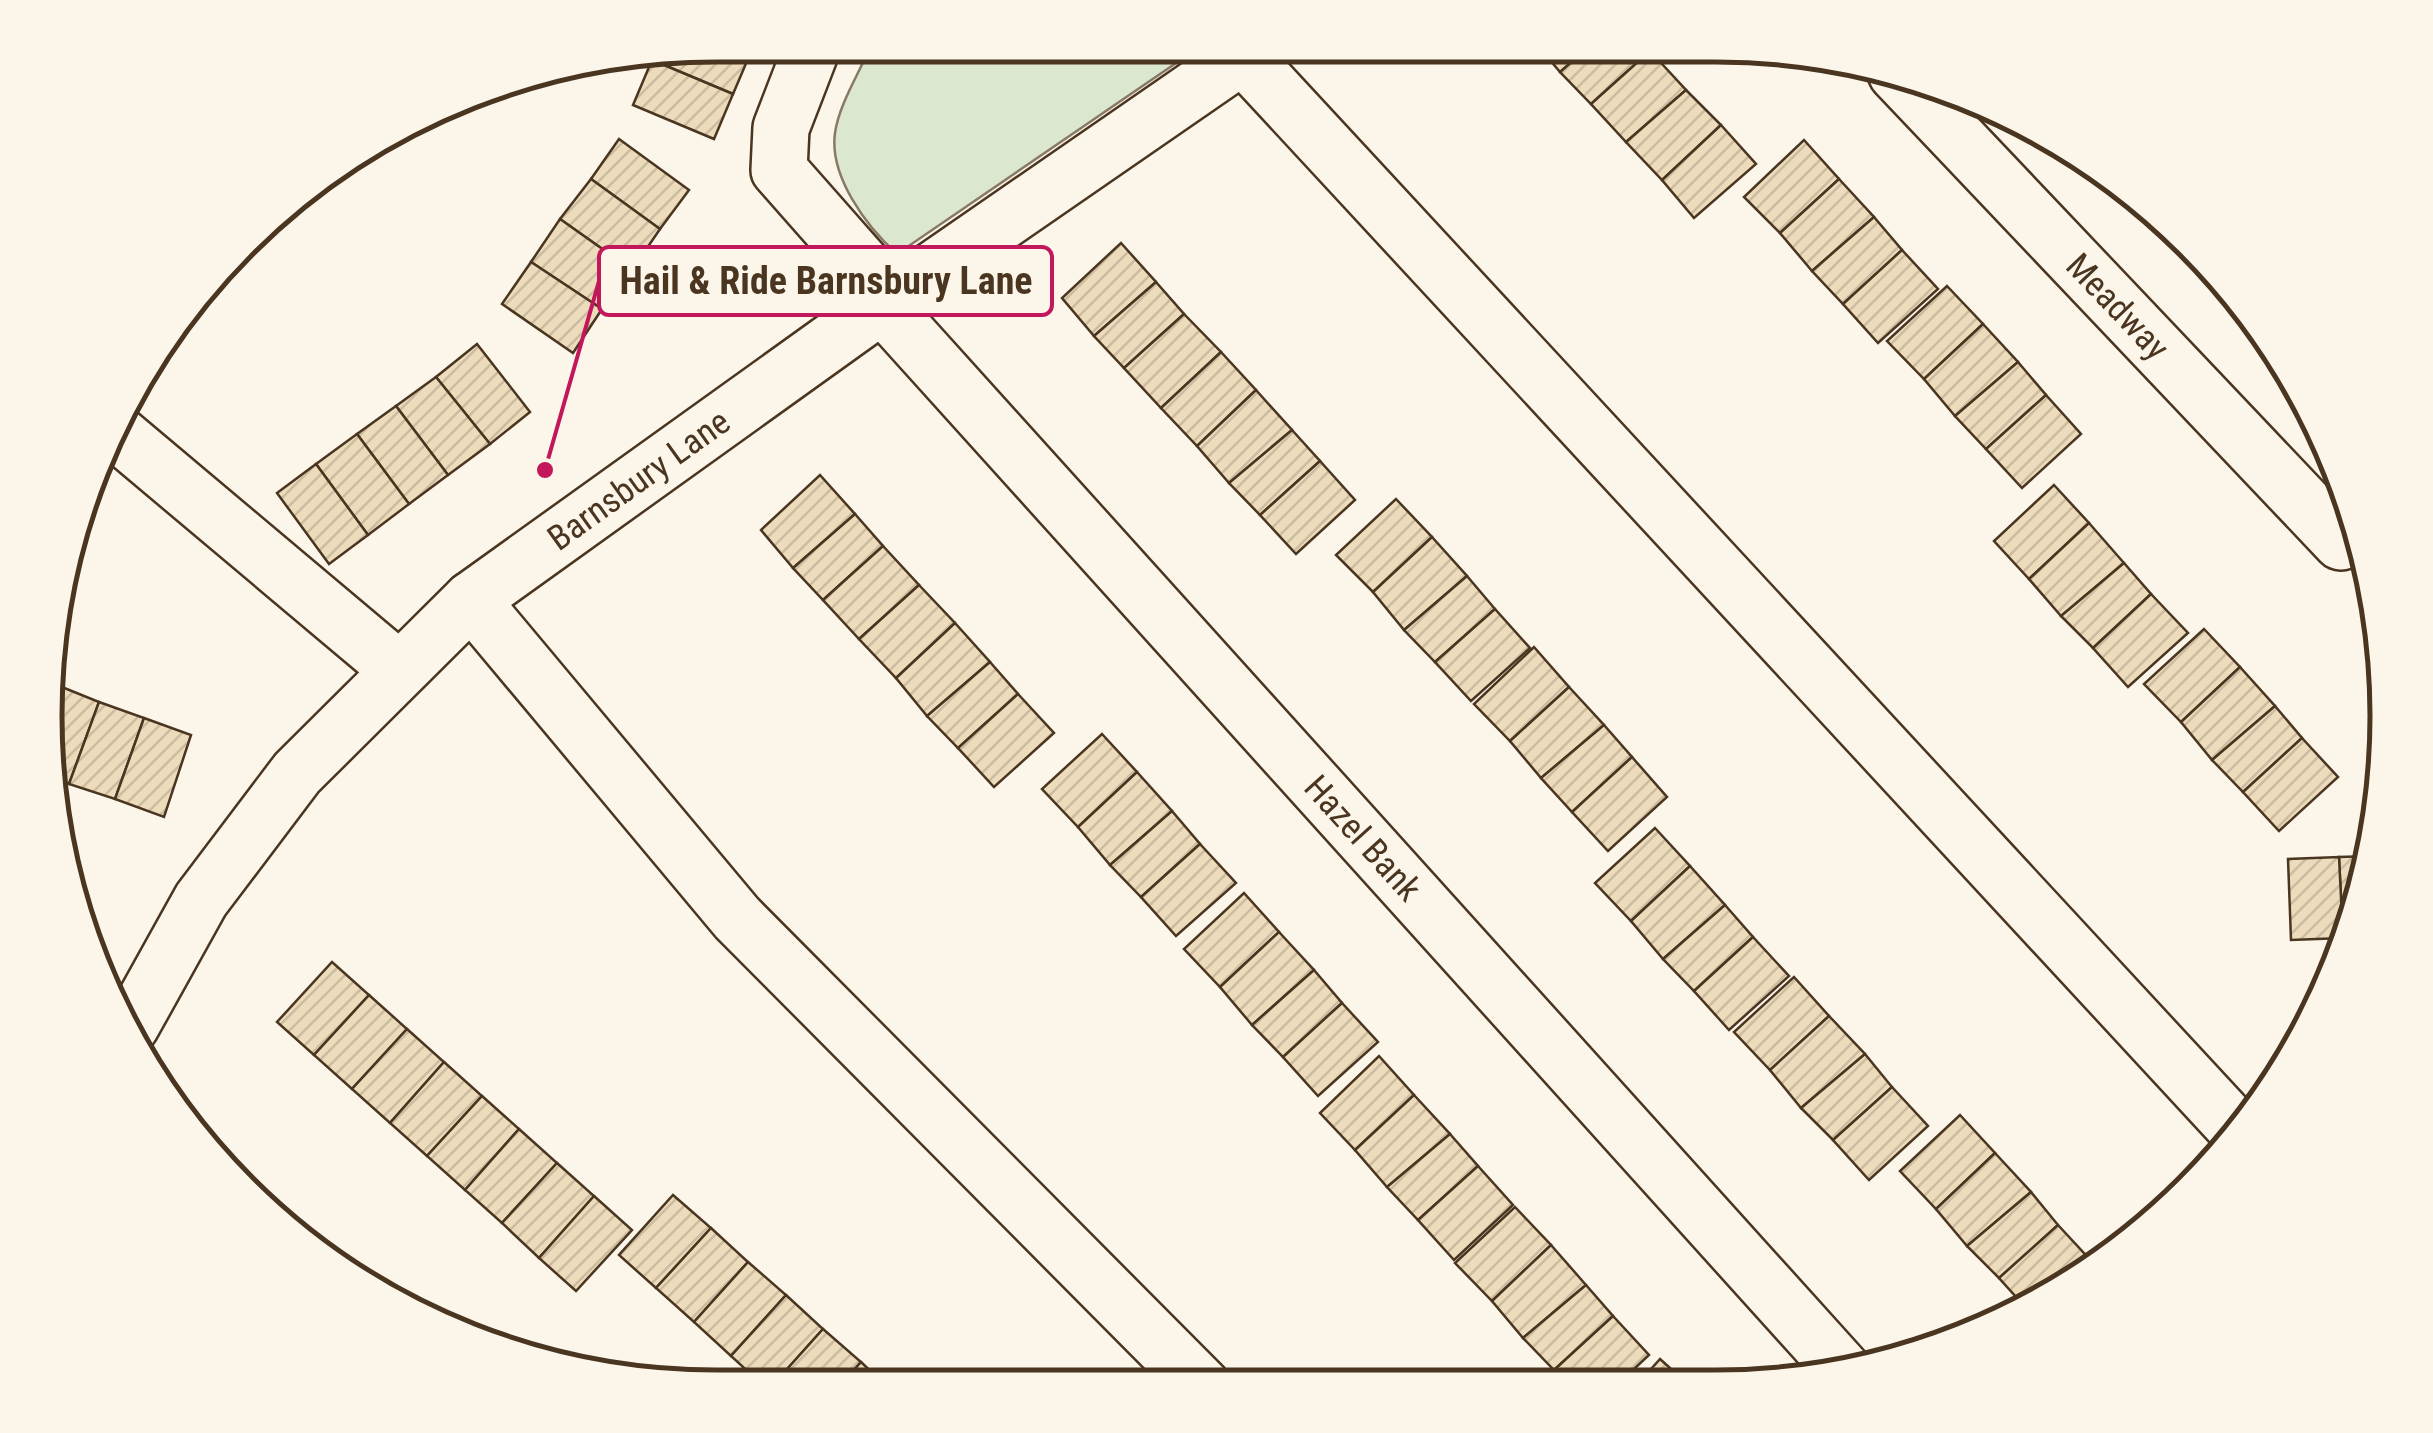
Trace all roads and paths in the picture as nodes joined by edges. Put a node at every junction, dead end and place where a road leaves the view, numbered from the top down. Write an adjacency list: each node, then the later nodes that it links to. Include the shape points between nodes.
1 (806, 62): 5 (street, Hazel Bank, via 781,128 780,170)
2 (1234, 62): 5 (street, Barnsbury Lane)
3 (1260, 62): 11 (street)
4 (1914, 93): 7 (street, Meadway)
5 (887, 302): 8 (street, Barnsbury Lane); 12 (street, Hazel Bank)
6 (124, 439): 9 (street)
7 (2341, 542)
8 (471, 600): 9 (street, Barnsbury Lane); 13 (street, via 737,918)
9 (399, 670): 10 (street, Barnsbury Lane, via 297,773 201,900)
10 (135, 1016)
11 (2230, 1121)
12 (1834, 1360)
13 (1187, 1370)

